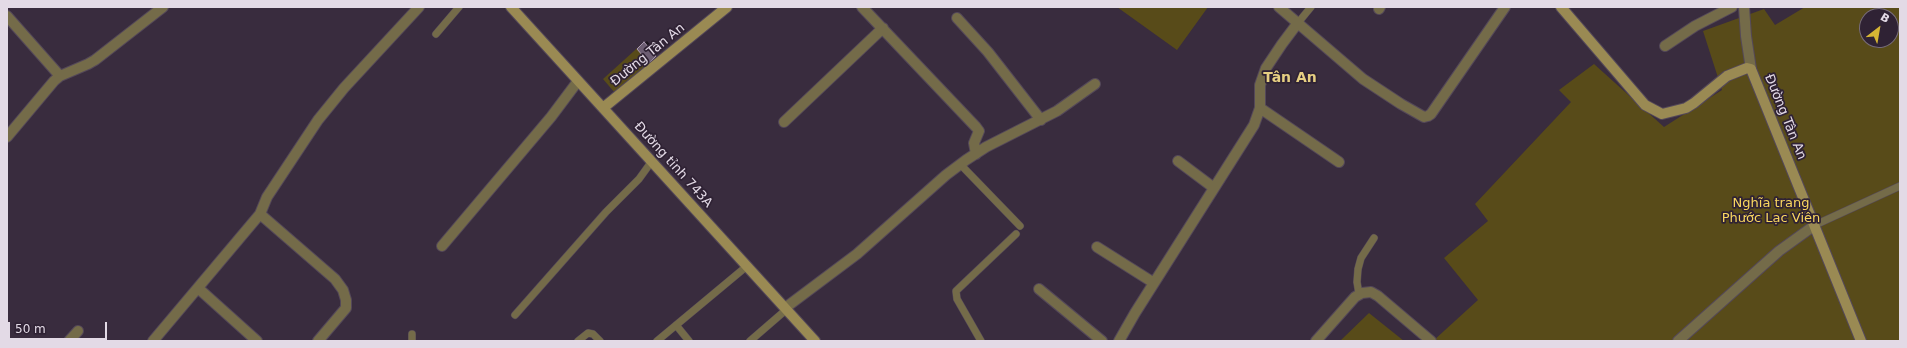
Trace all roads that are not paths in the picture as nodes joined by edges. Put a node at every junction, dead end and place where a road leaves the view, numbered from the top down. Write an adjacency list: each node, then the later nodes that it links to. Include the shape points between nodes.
1 (163, 7): 20 (street, via 95,60)
2 (419, 7): 35 (street, via 318,120 267,196)
3 (459, 7): 17 (lane)
4 (511, 7): 21 (street, Đường tỉnh 743A)
5 (727, 7): 23 (street, Đường Tân An)
6 (862, 7): 16 (street)
7 (1279, 7): 15 (street)
8 (1311, 7): 15 (lane)
9 (1505, 7): 15 (street, via 1428,116 1424,117 1363,79)
10 (1732, 7): 18 (street, via 1695,26)
11 (1744, 7): 19 (street)
12 (1566, 8): 19 (street, Đường Tân An, via 1645,105 1662,114 1686,108 1727,76 1747,68)
13 (7, 16): 20 (street)
14 (957, 18): 25 (street, via 988,52)
15 (1297, 24): 24 (street, via 1266,68 1260,85)
16 (883, 28): 26 (street); 28 (street, via 976,127)
17 (436, 34)
18 (1665, 46)
19 (1752, 69): 36 (street, Đường Tân An)
20 (60, 76): 27 (street)
21 (578, 81): 23 (street, Đường tỉnh 743A); 40 (street, via 551,117)
22 (1095, 84): 25 (street)
23 (603, 108): 29 (street, Đường tỉnh 743A)
24 (1260, 108): 31 (street); 34 (street, via 1254,125)
25 (1041, 120): 28 (street)
26 (784, 122)
27 (7, 138)
28 (976, 154): 32 (street)
29 (652, 161): 42 (street, Đường tỉnh 743A); 48 (lane, via 639,179 606,212)
30 (1178, 161): 34 (street)
31 (1340, 162)
32 (960, 164): 37 (lane); 47 (street, via 857,254)
33 (1900, 186): 36 (lane)
34 (1214, 188): 43 (street)
35 (260, 214): 44 (street); 55 (street, via 335,279 343,290 346,308)
36 (1815, 225): 66 (street, via 1779,251); 67 (street, Đường Tân An)
37 (1020, 226)
38 (1016, 234): 61 (lane, via 956,291 957,299)
39 (1374, 238): 46 (lane, via 1361,258 1358,269 1357,282)
40 (442, 246)
41 (1097, 246): 43 (street)
42 (747, 266): 47 (street, Đường tỉnh 743A); 49 (lane)
43 (1154, 283): 63 (street)
44 (198, 288): 53 (street); 54 (street)
45 (1039, 288): 62 (street)
46 (1360, 294): 64 (street); 65 (street, via 1371,292 1378,296)
47 (786, 309): 51 (street, Đường tỉnh 743A); 60 (lane)
48 (515, 315)
49 (676, 325): 58 (lane); 59 (lane)
50 (78, 332): 52 (street)
51 (812, 340)
52 (69, 341)
53 (153, 341)
54 (257, 341)
55 (318, 341)
56 (578, 341): 57 (lane, via 588,332)
57 (600, 341)
58 (657, 341)
59 (689, 341)
60 (750, 341)
61 (981, 341)
62 (1102, 341)
63 (1119, 341)
64 (1316, 341)
65 (1431, 341)
66 (1678, 341)
67 (1861, 341)

